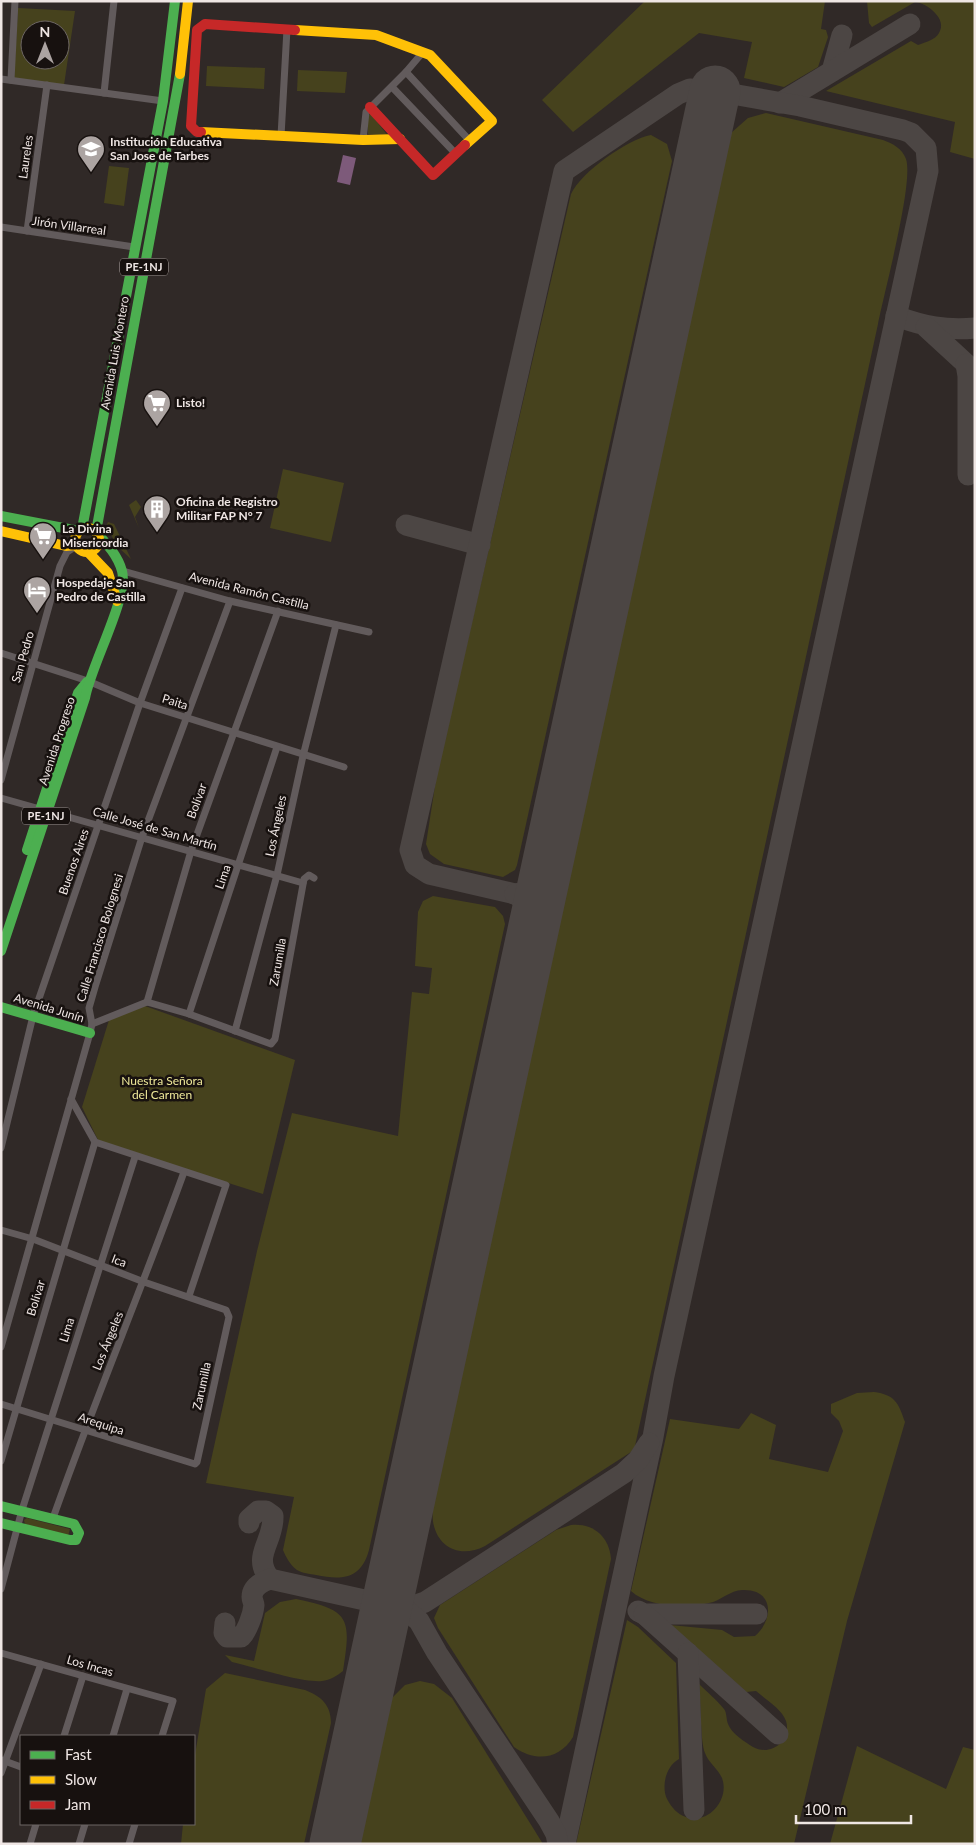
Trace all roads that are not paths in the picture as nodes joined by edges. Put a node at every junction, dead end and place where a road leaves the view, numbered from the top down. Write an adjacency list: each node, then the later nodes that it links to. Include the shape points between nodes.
1 (15, 1): 12 (street)
2 (114, 1): 15 (street)
3 (175, 1): 8 (main road, Avenida Luis Montero / PE-1NJ)
4 (188, 1): 9 (main road, Avenida Luis Montero / PE-1NJ)
5 (287, 29): 6 (main road, via 376,34); 10 (main road, via 200,26 197,30); 18 (street)
6 (423, 52): 7 (street); 21 (main road, via 430,55 492,121)
7 (406, 72): 14 (street); 21 (street)
8 (167, 74): 9 (street); 16 (main road, Avenida Luis Montero / PE-1NJ)
9 (180, 76): 10 (street); 27 (main road, Avenida Luis Montero / PE-1NJ)
10 (194, 77): 18 (main road, via 191,126 197,132)
11 (1, 79): 12 (street)
12 (11, 80): 13 (street)
13 (47, 85): 15 (street); 24 (street, Laureles)
14 (392, 87): 17 (street); 22 (street)
15 (104, 93): 16 (street)
16 (162, 101): 25 (main road, Avenida Luis Montero / PE-1NJ)
17 (370, 107): 19 (main road); 20 (street, via 366,112)
18 (281, 136): 20 (main road)
19 (400, 139): 20 (main road); 22 (main road, via 433,175)
20 (364, 140)
21 (470, 141): 22 (main road)
22 (456, 154)
23 (1, 228): 24 (street, Jirón Villarreal)
24 (27, 231): 25 (street, Jirón Villarreal)
25 (134, 246): 26 (main road, Avenida Luis Montero / PE-1NJ)
26 (100, 433): 27 (main road); 28 (main road, Avenida Luis Montero / PE-1NJ)
27 (113, 436): 29 (main road, Avenida Luis Montero / PE-1NJ)
28 (90, 486): 29 (main road); 31 (main road, Avenida Luis Montero / PE-1NJ)
29 (104, 488): 33 (main road, Avenida Luis Montero / PE-1NJ)
30 (1, 516): 31 (main road)
31 (80, 530): 33 (main road, via 91,528); 34 (main road, PE-1NJ, via 75,538)
32 (1, 531): 34 (main road, via 66,546)
33 (97, 533): 35 (main road, PE-1NJ, via 99,544); 36 (main road, via 119,559)
34 (76, 545): 35 (main road, via 81,551); 44 (street, San Pedro, via 63,558)
35 (88, 552): 39 (main road, via 107,570 114,583)
36 (123, 571): 37 (street, Avenida Ramón Castilla); 39 (main road, Avenida Progreso / PE-1NJ, via 125,580)
37 (182, 588): 38 (street, Avenida Ramón Castilla); 46 (street, Buenos Aires)
38 (230, 601): 40 (street, Avenida Ramón Castilla); 47 (street, Calle Francisco Bolognesi)
39 (118, 605): 45 (main road, Avenida Progreso / PE-1NJ)
40 (278, 611): 41 (street, Avenida Ramón Castilla); 48 (street, Bolívar)
41 (336, 625): 42 (street, Avenida Ramón Castilla); 50 (street, Los Ángeles)
42 (369, 632)
43 (1, 653): 44 (street, Paita)
44 (32, 662): 45 (street, Paita); 52 (street, San Pedro)
45 (88, 681): 46 (street, Paita); 54 (main road, Avenida Progreso / PE-1NJ, via 78,693)
46 (140, 703): 47 (street, Paita); 55 (street, Buenos Aires)
47 (188, 718): 48 (street, Paita); 56 (street, Calle Francisco Bolognesi)
48 (234, 733): 49 (street, Paita); 57 (street, Bolívar)
49 (277, 747): 50 (street, Paita); 58 (street, Lima)
50 (303, 756): 51 (street, Paita); 59 (street, Los Ángeles)
51 (344, 767)
52 (1, 780)
53 (1, 798): 54 (street, Calle José de San Martín)
54 (44, 810): 55 (street, Calle José de San Martín); 62 (main road, Avenida Progreso / PE-1NJ); 63 (main road, Avenida Progreso / PE-1NJ)
55 (98, 825): 56 (street, Calle José de San Martín); 67 (street, Buenos Aires)
56 (142, 837): 57 (street, Calle José de San Martín); 68 (street, Calle Francisco Bolognesi, via 89,1008)
57 (191, 851): 58 (street, Calle José de San Martín); 64 (street, Bolívar)
58 (239, 865): 59 (street, Calle José de San Martín); 66 (street, Lima)
59 (277, 875): 61 (street, Calle José de San Martín); 69 (street, Los Ángeles)
60 (314, 878): 61 (street, via 306,876)
61 (304, 883): 69 (street, Zarumilla, via 275,1039 271,1044)
62 (1, 927)
63 (1, 951)
64 (147, 1002): 66 (street); 68 (street)
65 (1, 1007): 67 (main road, Avenida Junín)
66 (189, 1014): 69 (street)
67 (33, 1016): 68 (main road, Avenida Junín); 72 (street, Buenos Aires)
68 (91, 1029): 70 (street, Calle Francisco Bolognesi)
69 (234, 1031)
70 (71, 1099): 71 (street); 76 (street, Calle Francisco Bolognesi)
71 (95, 1142): 73 (street); 77 (street, Bolívar)
72 (1, 1148)
73 (135, 1157): 74 (street); 78 (street, Lima)
74 (184, 1172): 79 (street, Los Ángeles); 80 (street, via 227,1186)
75 (1, 1230): 76 (street, Ica)
76 (33, 1238): 77 (street, Ica); 82 (street, Calle Francisco Bolognesi)
77 (62, 1251): 78 (street, Ica); 84 (street, Bolívar)
78 (99, 1265): 79 (street, Ica); 85 (street, Lima)
79 (144, 1282): 80 (street, Ica); 86 (street, Los Ángeles)
80 (189, 1296): 81 (street, Ica)
81 (229, 1312): 88 (street, Zarumilla)
82 (1, 1347)
83 (1, 1404): 84 (street, Arequipa)
84 (15, 1409): 85 (street, Arequipa); 87 (street, Bolívar)
85 (51, 1420): 86 (street, Arequipa); 90 (street, Lima)
86 (84, 1431): 88 (street, Arequipa); 91 (street, Los Ángeles)
87 (1, 1460)
88 (195, 1464)
89 (1, 1506): 90 (main road)
90 (22, 1510): 91 (main road); 93 (street, Lima)
91 (53, 1518): 93 (main road, via 76,1526 79,1534 76,1540)
92 (1, 1523): 93 (main road)
93 (17, 1527): 94 (street, Lima)
94 (1, 1589)
95 (1, 1653): 96 (street, Los Incas)
96 (41, 1664): 97 (street, Los Incas); 102 (street)
97 (83, 1676): 98 (street, Los Incas); 99 (street)
98 (127, 1688): 100 (street); 101 (street, Los Incas, via 173,1701)
99 (64, 1735)
100 (113, 1735)
101 (162, 1735)
102 (3, 1760): 103 (street); 104 (street)
103 (20, 1767)
104 (1, 1773)
105 (36, 1825): 108 (street)
106 (85, 1825): 109 (street)
107 (135, 1825): 110 (street)
108 (30, 1844)
109 (79, 1844)
110 (129, 1844)

